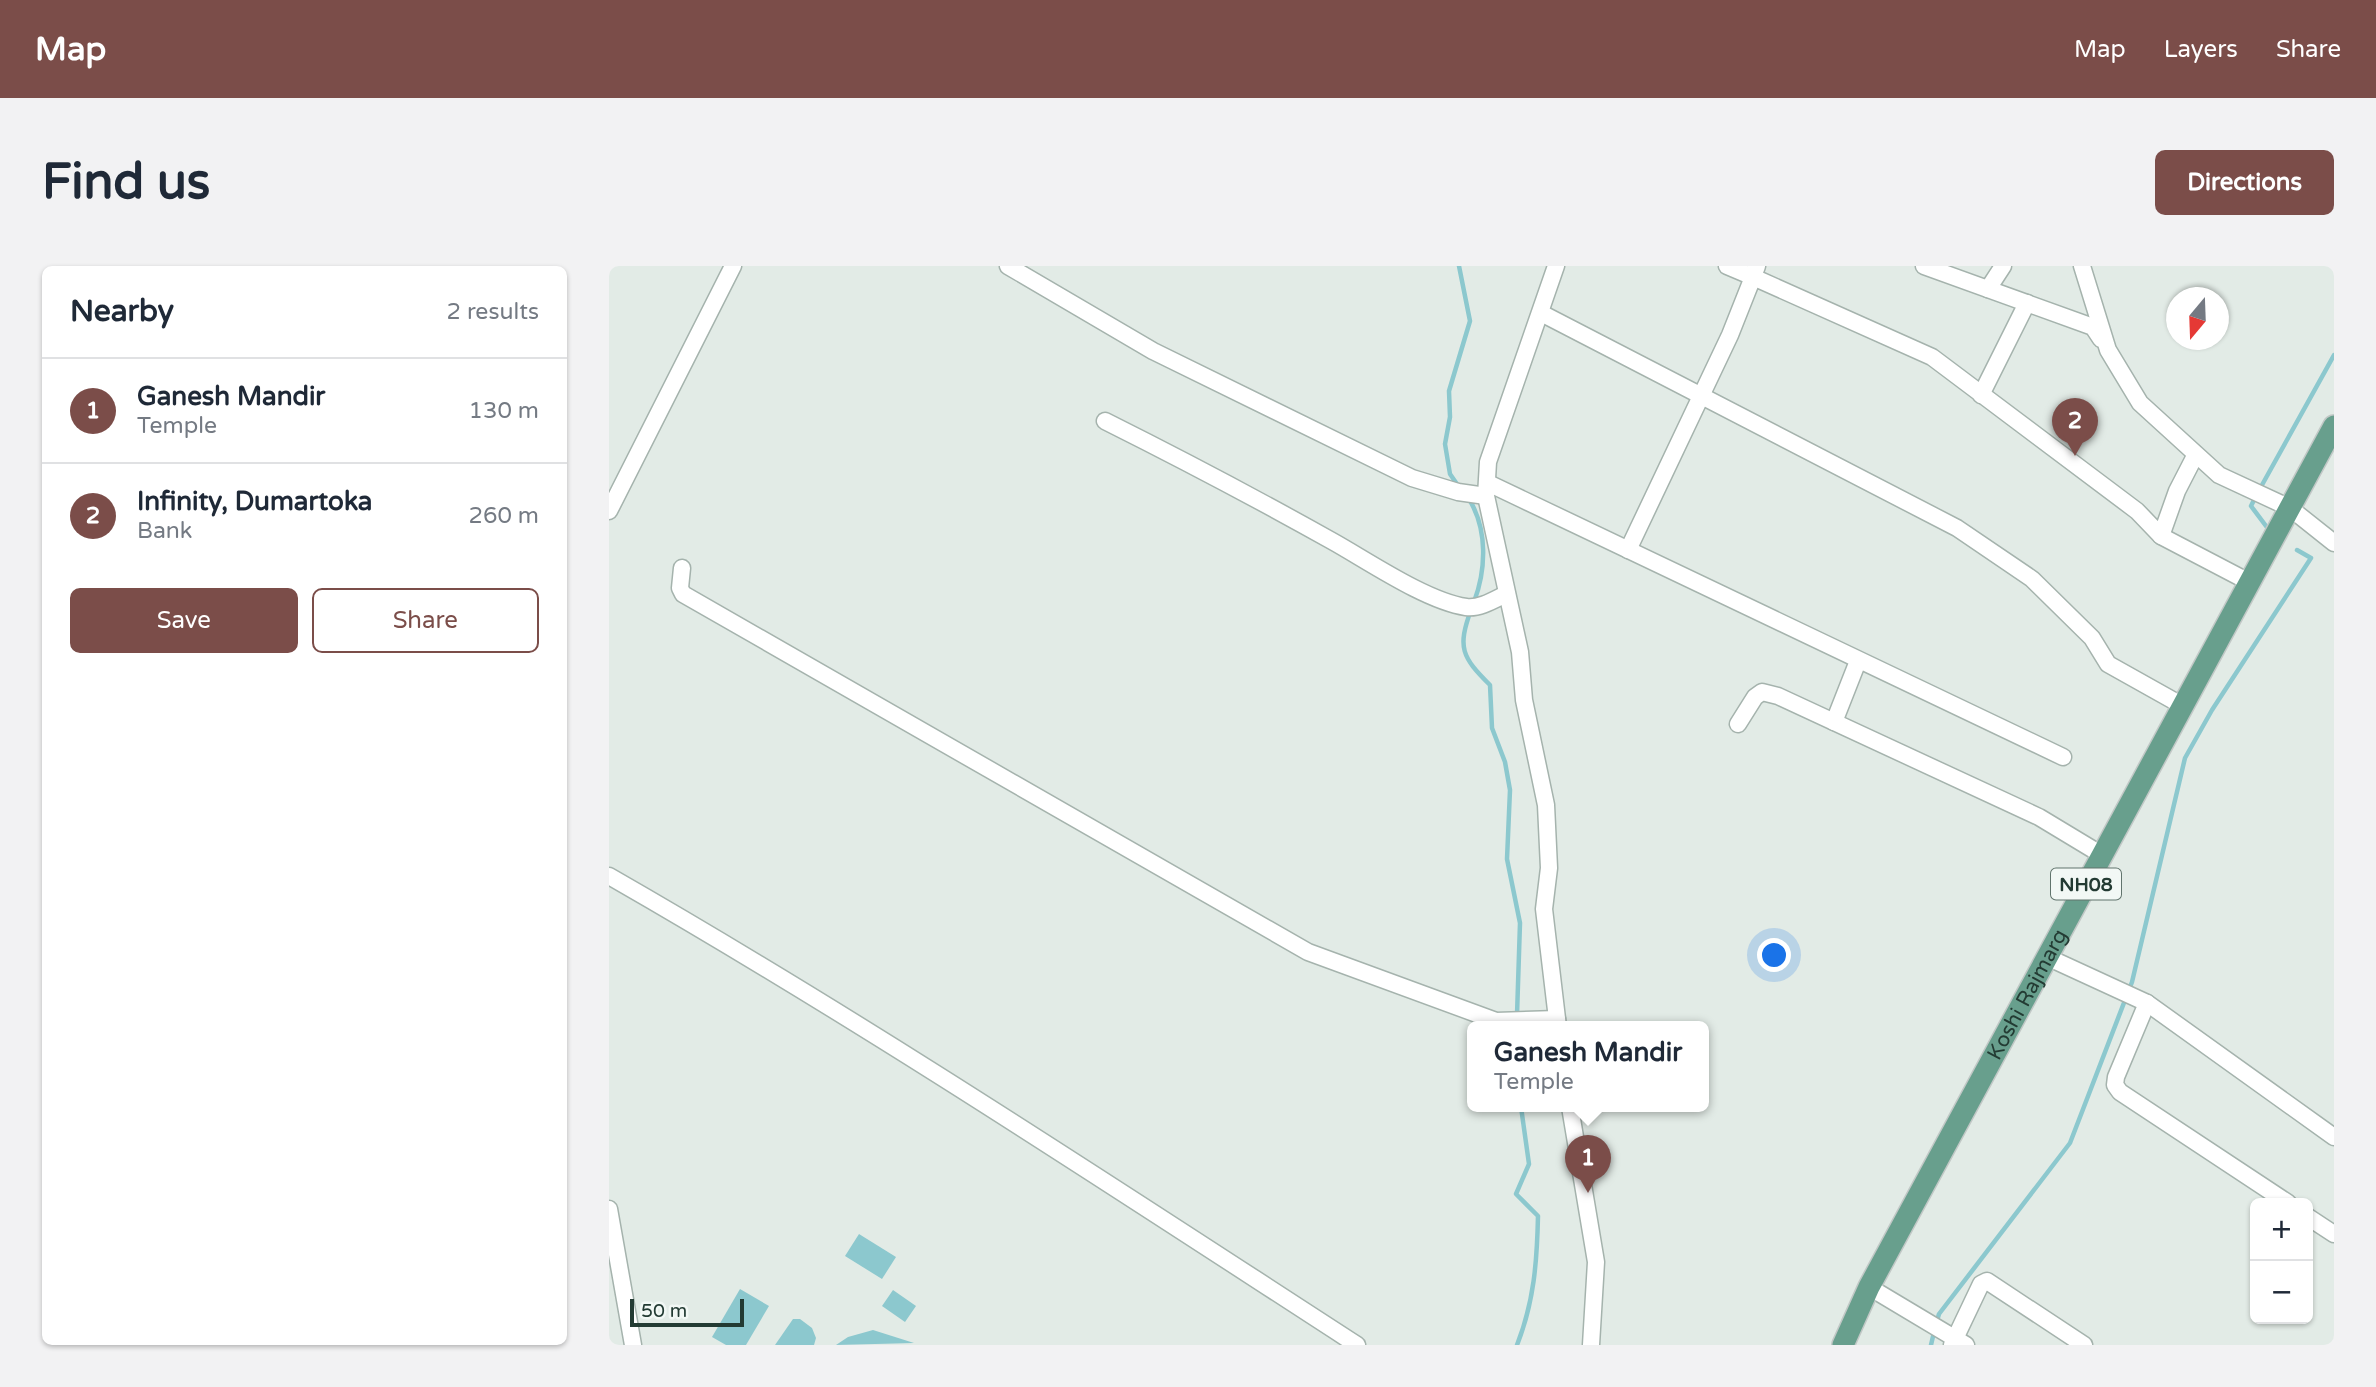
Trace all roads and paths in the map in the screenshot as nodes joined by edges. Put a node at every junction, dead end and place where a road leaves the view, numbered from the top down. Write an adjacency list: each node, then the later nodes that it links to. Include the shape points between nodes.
1 (733, 266): 20 (street)
2 (1008, 266): 18 (street, via 1153,351 1412,478)
3 (1556, 266): 11 (street)
4 (1727, 266): 8 (street)
5 (1924, 266): 9 (street)
6 (2003, 266): 9 (street)
7 (2082, 266): 12 (street)
8 (1755, 271): 13 (street, via 1932,357); 14 (street)
9 (1988, 289): 10 (street)
10 (2027, 303): 12 (street, via 2093,327); 13 (street)
11 (1541, 313): 14 (street); 18 (street)
12 (2108, 350): 17 (street, via 2140,402)
13 (1982, 395): 21 (street, via 2137,511)
14 (1701, 396): 23 (street); 28 (street, via 1957,528 2032,579 2092,638 2108,664)
15 (1105, 421): 26 (street, via 1415,587 1473,607)
16 (2334, 426): 19 (main road, Koshi Rajmarg / NH08)
17 (2195, 456): 19 (street, via 2219,475); 21 (street)
18 (1476, 491): 23 (street); 26 (street)
19 (2290, 508): 22 (street); 25 (main road, Koshi Rajmarg / NH08)
20 (609, 511)
21 (2161, 536): 25 (street)
22 (2334, 543)
23 (1628, 550): 27 (street)
24 (682, 568): 36 (street, via 683,594 1221,904 1308,952)
25 (2249, 582): 28 (main road, Koshi Rajmarg / NH08)
26 (1506, 594): 39 (street, via 1546,805 1549,868 1544,909)
27 (1859, 661): 29 (street); 31 (street)
28 (2183, 706): 32 (main road, Koshi Rajmarg / NH08)
29 (1834, 722): 30 (street, via 1762,692); 32 (street, via 2039,817)
30 (1738, 724)
31 (2063, 757)
32 (2102, 855): 34 (main road, Koshi Rajmarg / NH08)
33 (609, 876): 49 (street, via 745,954)
34 (2046, 957): 35 (street); 46 (main road, Koshi Rajmarg / NH08)
35 (2142, 1001): 41 (street); 42 (street, via 2116,1077 2120,1092)
36 (1496, 1021)
37 (1496, 1021): 38 (street)
38 (1518, 1021)
39 (1558, 1021)
40 (1571, 1112): 50 (street, via 1596,1262)
41 (2334, 1137)
42 (2280, 1198)
43 (609, 1209): 48 (street)
44 (2313, 1220): 45 (street)
45 (2334, 1234)
46 (1869, 1287): 47 (street); 51 (main road, Koshi Rajmarg / NH08)
47 (1955, 1340): 52 (street, via 1981,1284 1987,1281)
48 (633, 1345)
49 (1357, 1345)
50 (1591, 1345)
51 (1843, 1345)
52 (2084, 1345)

